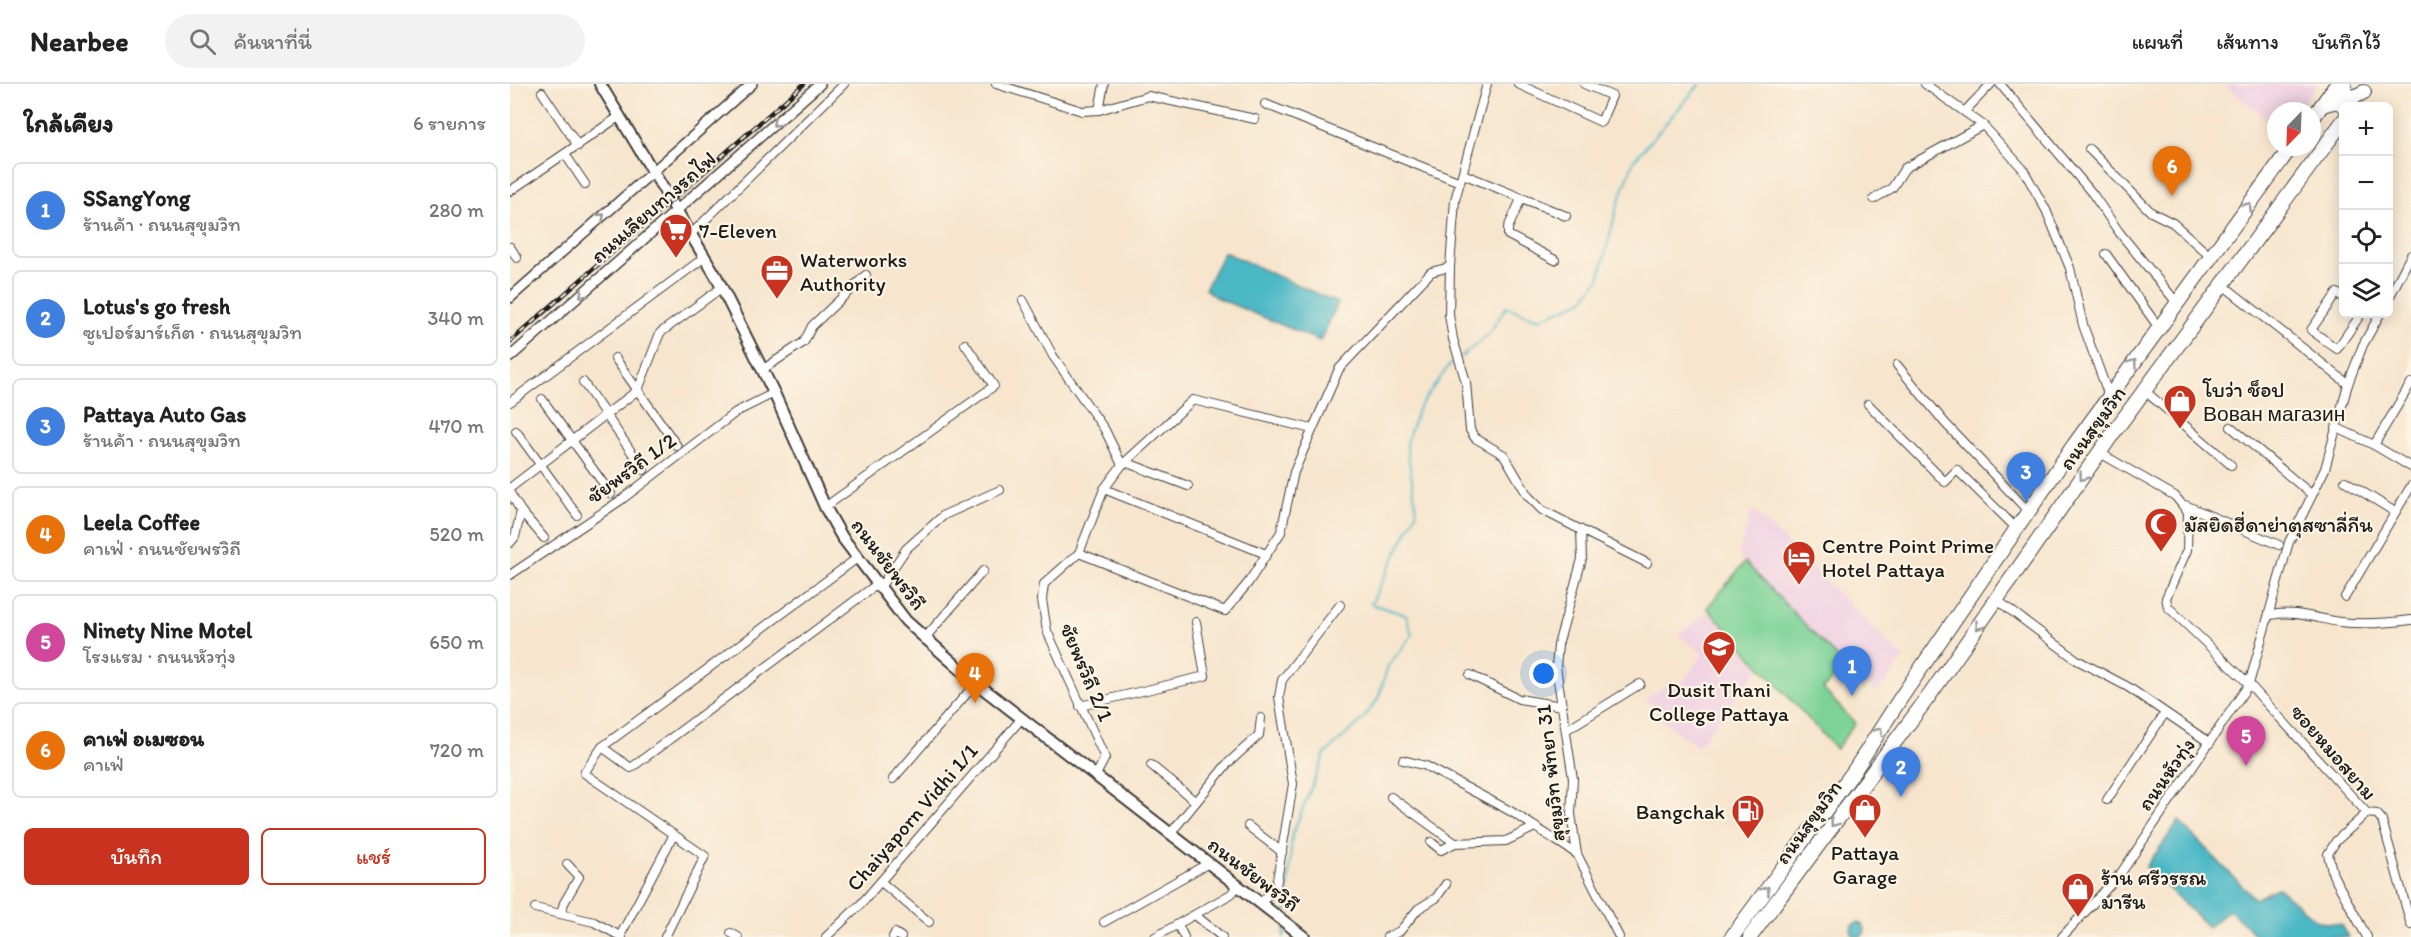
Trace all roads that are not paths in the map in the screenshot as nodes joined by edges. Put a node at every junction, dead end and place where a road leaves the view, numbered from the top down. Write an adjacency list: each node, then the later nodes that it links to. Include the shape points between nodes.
1 (600, 84): 24 (main road, ถนนชัยพรวิถี)
2 (752, 84): 32 (street, ถนนเลียบทางรถไฟ)
3 (820, 84): 38 (street, ถนนเลียบทางรถไฟ, one-way to 38)
4 (844, 84): 40 (street)
5 (996, 84): 15 (street)
6 (1104, 84): 22 (street)
7 (1487, 84): 33 (street)
8 (1518, 84): 9 (street, via 1601,122 1612,96)
9 (1584, 84)
10 (1925, 84): 23 (street)
11 (1991, 84): 23 (street)
12 (2000, 84): 58 (street, via 2092,193)
13 (2337, 84): 21 (highway)
14 (2344, 84): 16 (highway, via 2344,92 2352,98)
15 (1024, 88): 22 (street, via 1082,111)
16 (2367, 88): 18 (highway)
17 (542, 92): 28 (street)
18 (2356, 102)
19 (2339, 103): 21 (highway)
20 (1265, 104): 33 (street)
21 (2322, 105)
22 (1099, 110): 25 (street, via 1148,96)
23 (1966, 110): 26 (street)
24 (620, 116): 28 (street); 32 (main road, ถนนชัยพรวิถี)
25 (1255, 119)
26 (1983, 125): 37 (street, via 1905,168 1892,188); 73 (street, via 2023,169 2046,210 2070,268 2084,325)
27 (2339, 126): 52 (highway, ถนนสุขุมวิท)
28 (578, 146): 30 (street)
29 (2089, 149): 45 (street, via 2151,212 2173,223)
30 (565, 154): 34 (street); 35 (street)
31 (2284, 156): 45 (highway, ถนนสุขุมวิท, one-way to 31)
32 (653, 172): 38 (main road, ถนนชัยพรวิถี); 56 (street, ถนนเลียบทางรถไฟ, one-way to 32)
33 (1461, 178): 36 (street); 48 (street, via 1455,200)
34 (585, 184)
35 (510, 191)
36 (1521, 199): 39 (street); 47 (street, via 1508,235)
37 (1874, 199)
38 (677, 211): 40 (main road, ถนนชัยพรวิถี); 63 (street, ถนนเลียบทางรถไฟ, one-way to 63)
39 (1566, 216)
40 (691, 234): 44 (main road, ถนนชัยพรวิถี)
41 (510, 247): 46 (street)
42 (2106, 254): 61 (street)
43 (2411, 255): 50 (street)
44 (705, 257): 53 (main road, ถนนชัยพรวิถี); 75 (street)
45 (2211, 257): 58 (highway, ถนนสุขุมวิท)
46 (517, 258)
47 (1555, 260)
48 (1450, 267): 80 (street, via 1431,272 1339,369); 107 (street, via 1449,315 1466,382 1468,423 1475,438 1504,455 1528,496 1542,510)
49 (866, 274): 66 (street, via 812,327 804,342)
50 (2403, 275): 51 (street); 54 (street)
51 (2411, 280)
52 (2223, 285): 69 (street); 71 (highway, ถนนสุขุมวิท)
53 (722, 288): 66 (main road, ถนนชัยพรวิถี); 70 (street, via 660,333)
54 (2393, 292)
55 (2339, 295): 59 (street, via 2311,330 2337,349)
56 (510, 298)
57 (1023, 300): 86 (street, via 1053,356 1105,430)
58 (2177, 303): 61 (highway, ถนนสุขุมวิท)
59 (2361, 318)
60 (2377, 318): 69 (street, ถนนหัวทุ่ง)
61 (2159, 328): 73 (highway, ถนนสุขุมวิท, one-way to 61)
62 (965, 344): 101 (street, via 994,386)
63 (510, 357)
64 (615, 358): 70 (street)
65 (1898, 365): 103 (street, via 1945,423)
66 (762, 370): 72 (main road, ถนนชัยพรวิถี)
67 (583, 382): 77 (street)
68 (2411, 383): 83 (street)
69 (2348, 384): 79 (street, ถนนหัวทุ่ง)
70 (638, 390): 77 (street); 84 (street)
71 (2145, 391): 85 (highway, ถนนสุขุมวิท); 88 (street)
72 (774, 393): 101 (main road, ถนนชัยพรวิถี); 116 (street, ชัยพรวิถี 1/2, via 736,412 621,500)
73 (2109, 396): 103 (highway, ถนนสุขุมวิท)
74 (542, 399): 82 (street)
75 (510, 402)
76 (1868, 404): 106 (street, via 1945,482 1957,470)
77 (605, 415): 82 (street); 90 (street)
78 (2231, 427): 99 (street)
79 (2337, 428): 83 (street); 99 (street, ถนนหัวทุ่ง, via 2325,469)
80 (1312, 429): 86 (street, ชัยพรวิถี 2/1, via 1193,400); 112 (street, via 1294,472 1281,532)
81 (516, 431): 87 (street)
82 (572, 438): 87 (street); 98 (street)
83 (2374, 445): 89 (street)
84 (677, 446)
85 (2100, 453): 100 (street, via 2175,496); 119 (highway, ถนนสุขุมวิท, one-way to 119)
86 (1123, 463): 92 (street); 95 (street, ชัยพรวิถี 2/1)
87 (540, 464): 94 (street); 105 (street)
88 (2231, 465)
89 (2411, 467)
90 (644, 470)
91 (2345, 482): 104 (street)
92 (1188, 486)
93 (2411, 486): 104 (street)
94 (510, 488)
95 (1104, 489): 111 (street, ชัยพรวิถี 2/1); 112 (street)
96 (999, 490): 117 (street, via 944,515 906,549)
97 (510, 493): 102 (street)
98 (611, 494)
99 (2311, 494): 121 (street, ถนนหัวทุ่ง, via 2289,542 2272,596)
100 (2185, 506): 110 (street); 130 (street, ซอยหมอสยาม, via 2187,550 2166,598 2168,607)
101 (825, 507): 113 (main road, ถนนชัยพรวิถี)
102 (521, 511): 108 (street); 109 (street)
103 (2029, 512): 106 (highway, ถนนสุขุมวิท)
104 (2395, 512): 118 (street)
105 (577, 515)
106 (2017, 528): 125 (highway, ถนนสุขุมวิท)
107 (1581, 530): 114 (street); 132 (street, สุขุมวิท พัทยา 31, via 1582,559 1558,645 1556,667)
108 (544, 538)
109 (510, 543)
110 (2278, 545)
111 (1079, 553): 112 (street, via 1225,611); 131 (street, ชัยพรวิถี 2/1, via 1047,579 1042,600 1047,632)
112 (1266, 554)
113 (856, 559): 117 (main road, ถนนชัยพรวิถี); 138 (street)
114 (1647, 563)
115 (983, 571): 124 (street)
116 (510, 575)
117 (877, 587): 124 (main road, ถนนชัยพรวิถี); 138 (street, via 631,768)
118 (2345, 597)
119 (1996, 600): 126 (highway, ถนนสุขุมวิท, one-way to 126); 133 (street, via 2078,660)
120 (1340, 605): 153 (street, via 1282,680 1279,697 1293,784)
121 (2271, 615): 122 (street, via 2285,612 2374,624); 130 (street, ถนนหัวทุ่ง)
122 (2411, 620)
123 (1196, 622): 131 (street, via 1205,676)
124 (924, 639): 128 (main road, ถนนชัยพรวิถี)
125 (1931, 652): 126 (highway, via 1932,662 1938,668); 179 (highway, ถนนสุขุมวิท, one-way to 125, via 1854,771)
126 (1950, 668): 180 (highway, ถนนสุขุมวิท, one-way to 180)
127 (1470, 675): 132 (street, via 1519,699)
128 (976, 683): 135 (main road, ถนนชัยพรวิถี); 142 (street)
129 (1640, 684): 136 (street)
130 (2249, 684): 137 (street, ถนนหัวทุ่ง); 146 (street, ซอยหมอสยาม)
131 (1080, 706): 141 (street, ชัยพรวิถี 2/1, via 1105,758)
132 (1562, 706): 136 (street, สุขุมวิท พัทยา 31)
133 (2165, 713): 137 (street); 144 (street)
134 (1261, 717): 145 (street, via 1259,735 1227,764)
135 (1022, 718): 141 (main road, ถนนชัยพรวิถี); 157 (street, Chaiyaporn Vidhi 1/1)
136 (1566, 730): 154 (street, สุขุมวิท พัทยา 31, via 1573,779 1571,814)
137 (2210, 743): 181 (street, ถนนหัวทุ่ง, via 2121,873)
138 (602, 747): 150 (street, via 584,773)
139 (1403, 759): 148 (street, via 1426,766)
140 (1151, 765): 145 (street)
141 (1095, 775): 149 (main road, ถนนชัยพรวิถี)
142 (893, 779)
143 (1391, 797): 152 (street)
144 (2107, 800)
145 (1196, 802): 149 (street)
146 (2367, 813): 167 (street, via 2377,814 2382,820); 182 (street, ซอยหมอสยาม, via 2336,841 2328,854 2333,875)
147 (1248, 826): 153 (street)
148 (1535, 827): 152 (street, via 1506,841); 154 (street)
149 (1170, 834): 156 (main road, ถนนชัยพรวิถี)
150 (674, 836): 169 (street); 170 (street, via 705,856)
151 (1431, 842): 152 (street, via 1441,850)
152 (1455, 843)
153 (1282, 852): 160 (street, via 1276,886)
154 (1578, 854): 178 (street, สุขุมวิท พัทยา 31)
155 (567, 864): 162 (street, via 579,877)
156 (1208, 864): 159 (main road, ถนนชัยพรวิถี); 165 (street)
157 (880, 882): 164 (street); 171 (street, Chaiyaporn Vidhi 1/1)
158 (1446, 884): 177 (street, via 1400,931)
159 (1238, 886): 160 (main road, ถนนชัยพรวิถี); 163 (street)
160 (1261, 903): 176 (main road, ถนนชัยพรวิถี)
161 (535, 908): 162 (street)
162 (561, 913): 169 (street, via 594,922)
163 (1195, 915): 166 (street); 175 (street)
164 (929, 922)
165 (1104, 922)
166 (1178, 925): 168 (street); 174 (street)
167 (2411, 925)
168 (1184, 936)
169 (621, 937)
170 (665, 937)
171 (826, 937)
172 (893, 937): 173 (street, via 895,933)
173 (901, 937)
174 (1155, 937)
175 (1222, 937)
176 (1304, 937)
177 (1387, 937)
178 (1619, 937)
179 (1732, 937)
180 (1750, 937)
181 (2062, 937)
182 (2367, 937)

